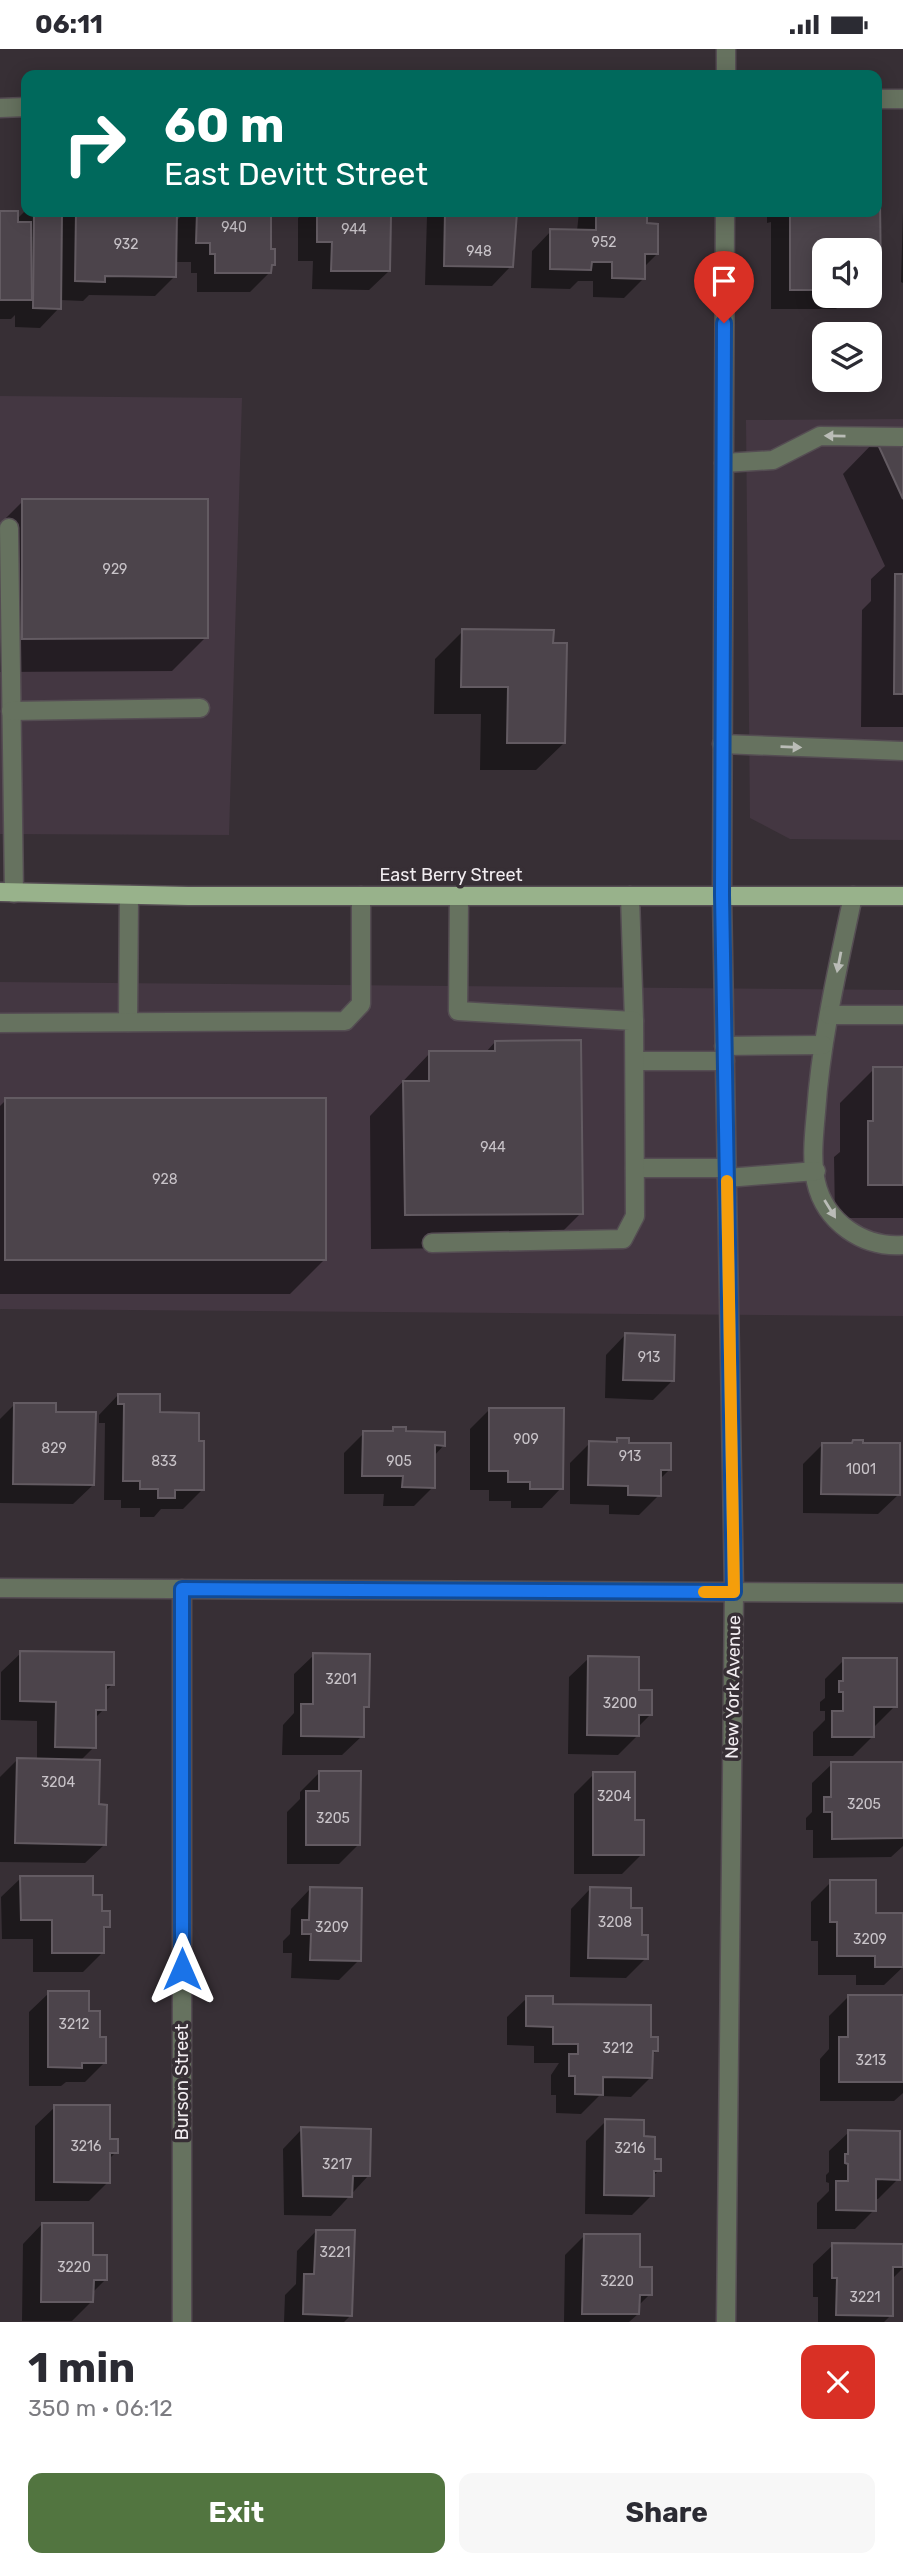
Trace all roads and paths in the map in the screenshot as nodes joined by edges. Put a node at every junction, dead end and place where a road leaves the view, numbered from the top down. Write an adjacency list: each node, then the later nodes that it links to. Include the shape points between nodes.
1 (726, 49): 2 (street)
2 (726, 70)
3 (882, 99): 4 (street)
4 (903, 99)
5 (21, 107): 6 (street)
6 (0, 108)
7 (725, 217): 9 (street, New York Avenue)
8 (903, 437): 9 (street, one-way to 9, via 820,436 774,460)
9 (724, 463): 13 (street, New York Avenue)
10 (9, 528): 12 (street)
11 (200, 708): 12 (street)
12 (11, 711): 15 (street)
13 (722, 744): 14 (street, one-way to 14); 20 (street, New York Avenue)
14 (903, 751)
15 (7, 893): 16 (main road, East Berry Street)
16 (129, 895): 17 (main road, East Berry Street); 27 (street)
17 (361, 895): 18 (main road, East Berry Street); 27 (street, via 361,1004 345,1021)
18 (459, 895): 19 (main road, East Berry Street); 25 (street, via 458,1011)
19 (630, 895): 20 (main road, East Berry Street); 25 (street)
20 (722, 895): 21 (main road, East Berry Street); 29 (street, New York Avenue)
21 (853, 895): 22 (main road, East Berry Street); 23 (street, one-way to 23)
22 (903, 896)
23 (829, 1015): 24 (street); 28 (street)
24 (903, 1015)
25 (634, 1021): 30 (street)
26 (0, 1023): 27 (street)
27 (128, 1023)
28 (823, 1045): 29 (street); 32 (street, via 814,1136)
29 (724, 1054): 30 (street); 33 (street, New York Avenue)
30 (635, 1061): 31 (street)
31 (635, 1168): 33 (street); 34 (street, via 635,1216 623,1239)
32 (816, 1171): 33 (street); 35 (street, one-way to 35, via 829,1213 853,1235 886,1246)
33 (727, 1173): 38 (street, New York Avenue)
34 (432, 1243)
35 (903, 1245)
36 (0, 1588): 37 (street)
37 (182, 1589): 38 (street); 40 (street, Burson Street)
38 (734, 1592): 39 (street); 41 (street, New York Avenue)
39 (903, 1593)
40 (182, 2322)
41 (726, 2322)

